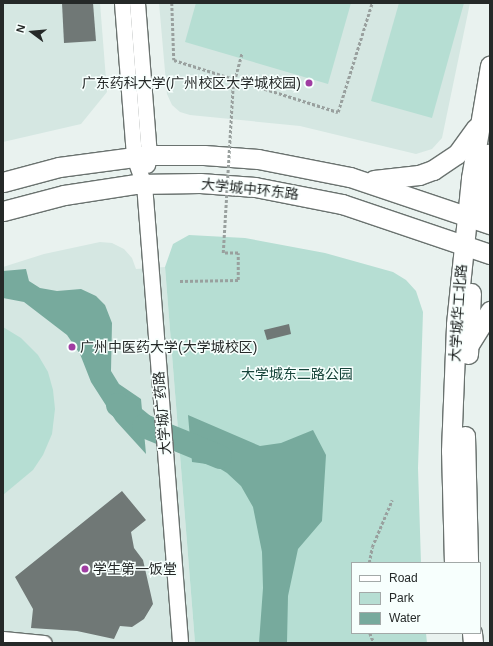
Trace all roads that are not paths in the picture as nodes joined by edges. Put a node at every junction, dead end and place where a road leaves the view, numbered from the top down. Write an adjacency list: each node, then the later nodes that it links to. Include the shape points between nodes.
1 (122, 3): 6 (street, 大学城广药路)
2 (137, 3): 6 (street, 大学城广药路)
3 (490, 66): 4 (main road, 大学城华工北路)
4 (479, 124): 7 (main road, via 457,154 433,170 400,178); 11 (main road, 大学城华工北路)
5 (490, 141): 11 (main road, 大学城华工北路)
6 (141, 156): 7 (main road, 大学城中环东路, via 204,155 282,162); 8 (main road, 大学城中环东路, via 59,167); 9 (street, 大学城广药路)
7 (363, 181): 11 (main road, 大学城中环东路)
8 (3, 182)
9 (144, 184): 10 (main road, 大学城中环东路, via 64,195); 12 (main road, 大学城中环东路, via 219,184 292,193 342,204); 19 (street, 大学城广药路)
10 (3, 211)
11 (478, 220): 12 (main road, 大学城华工北路)
12 (476, 249): 14 (main road, 大学城华工北路); 15 (main road, 大学城华工北路, via 456,324 452,427)
13 (490, 311): 14 (main road)
14 (468, 348): 16 (main road, 大学城华工北路, via 465,443)
15 (454, 562)
16 (468, 562)
17 (3, 639): 18 (street)
18 (44, 643)
19 (180, 643)

